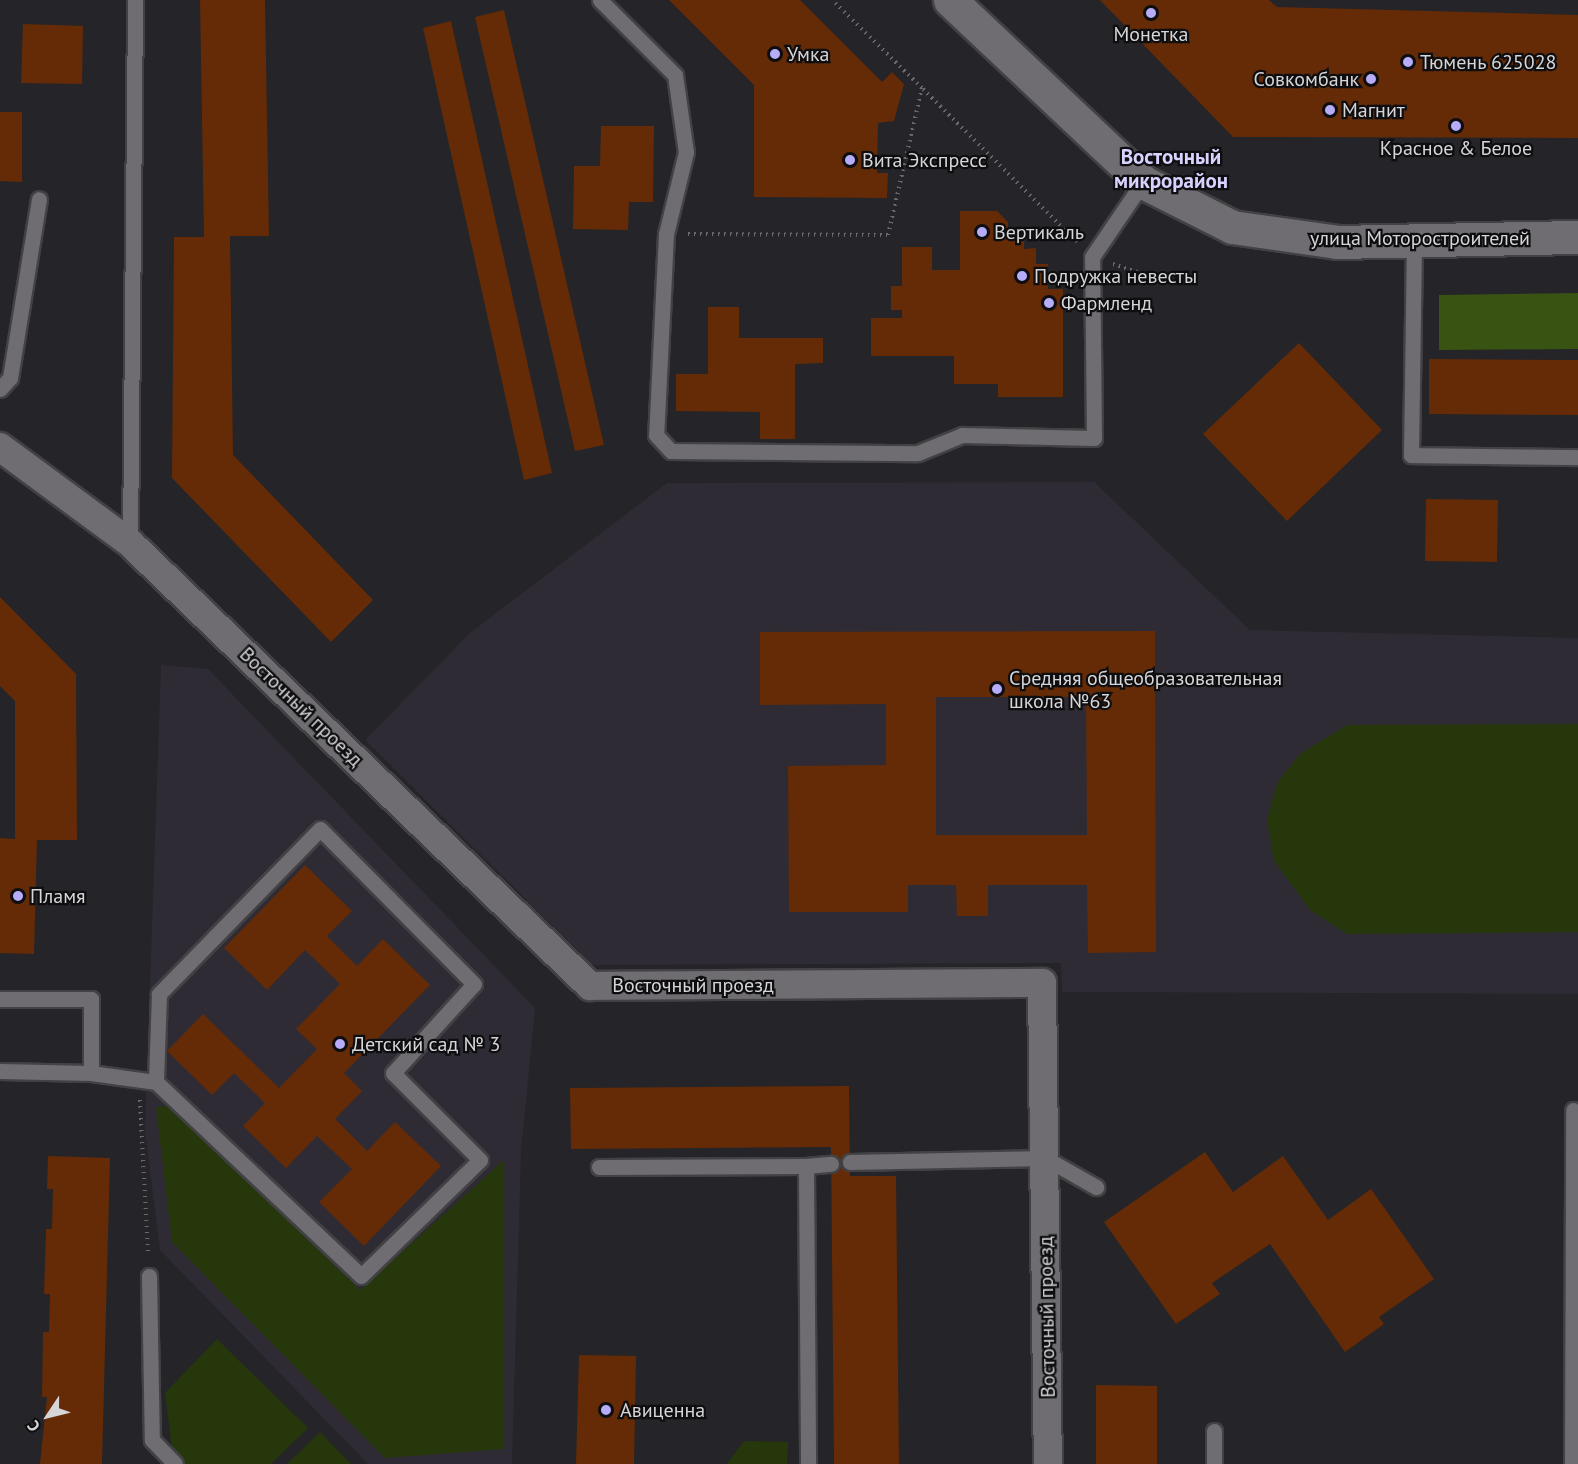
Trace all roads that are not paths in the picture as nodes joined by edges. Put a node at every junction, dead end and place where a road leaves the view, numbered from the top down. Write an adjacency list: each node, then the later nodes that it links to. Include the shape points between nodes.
1 (135, 0): 11 (lane)
2 (600, 0): 4 (lane, via 675,75 686,152 666,234 656,435 671,451 918,453 962,435 1094,438 1092,257)
3 (950, 0): 4 (street, улица Моторостроителей)
4 (1143, 182): 7 (street, улица Моторостроителей, via 1232,227 1337,242)
5 (39, 199): 8 (lane, via 10,378)
6 (1578, 237): 7 (street, улица Моторостроителей)
7 (1414, 241): 10 (lane, via 1412,455)
8 (0, 389)
9 (0, 447): 11 (street, Восточный проезд)
10 (1578, 457)
11 (130, 543): 17 (street, Восточный проезд, via 590,986 1042,983)
12 (0, 999): 14 (lane, via 91,999)
13 (0, 1071): 14 (lane)
14 (91, 1073): 15 (lane)
15 (156, 1082): 15 (lane, via 361,1276 480,1160 393,1073 474,984 320,829 159,994)
16 (1573, 1110): 29 (lane)
17 (1045, 1158): 18 (lane); 22 (lane); 27 (street, Восточный проезд)
18 (850, 1162)
19 (831, 1164): 20 (lane)
20 (806, 1166): 21 (lane); 26 (lane)
21 (599, 1167)
22 (1096, 1187)
23 (149, 1276): 25 (lane, via 152,1440)
24 (1214, 1431): 28 (lane)
25 (175, 1464)
26 (808, 1464)
27 (1048, 1464)
28 (1214, 1464)
29 (1572, 1464)

